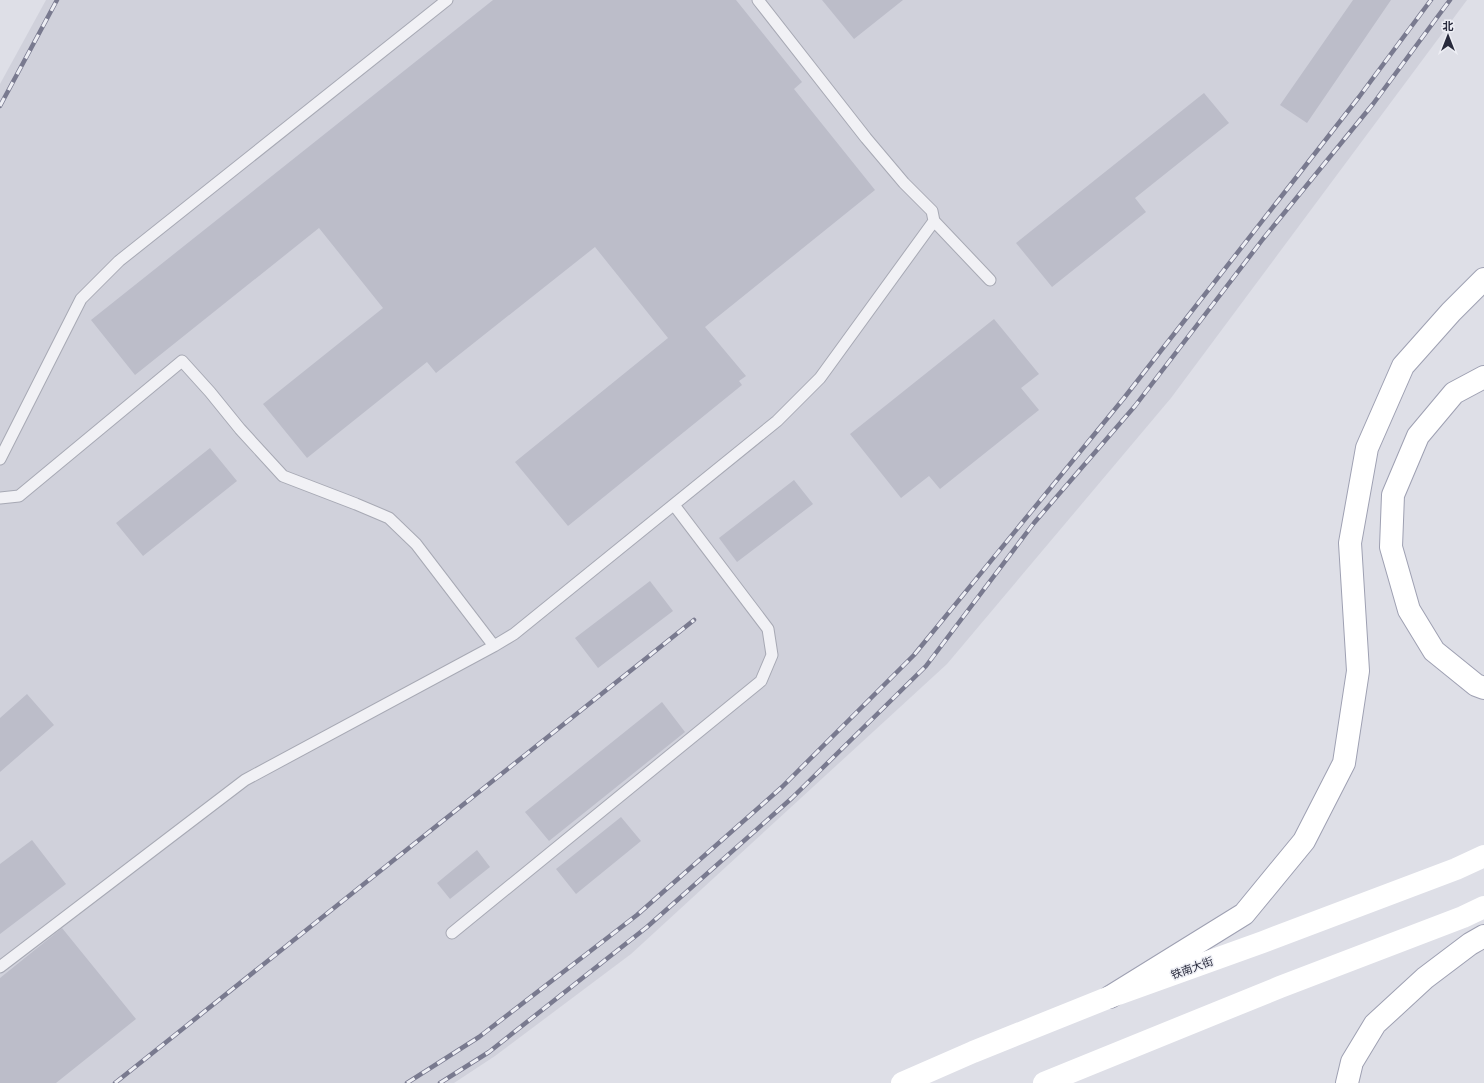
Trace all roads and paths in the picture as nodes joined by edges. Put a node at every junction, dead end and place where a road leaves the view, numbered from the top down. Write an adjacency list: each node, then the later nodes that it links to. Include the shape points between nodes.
1 (448, 0): 7 (lane, via 119,262 80,299)
2 (758, 0): 3 (lane, via 866,138 932,212)
3 (934, 221): 5 (lane); 9 (lane, via 820,378 777,421)
4 (1484, 279): 17 (main road, via 1403,366 1367,448 1350,543 1358,671 1344,763 1304,841 1244,914)
5 (990, 280)
6 (1484, 377): 11 (main road, via 1454,393 1418,436 1393,495 1391,547 1409,610 1434,651 1476,685)
7 (0, 459)
8 (0, 498): 10 (lane, via 19,496 182,361 283,476 389,518 416,544)
9 (674, 505): 10 (lane, via 514,634); 14 (lane, via 768,629 772,655 761,681)
10 (494, 646): 16 (lane, via 245,780)
11 (1484, 688)
12 (1484, 856): 17 (main road, 铁南大街, via 1263,942)
13 (1484, 907): 19 (main road, via 1280,986)
14 (452, 933)
15 (1484, 936): 20 (main road, via 1426,978 1375,1024 1352,1062)
16 (0, 967)
17 (1110, 997): 18 (main road, 铁南大街)
18 (902, 1083)
19 (1044, 1083)
20 (1347, 1083)

